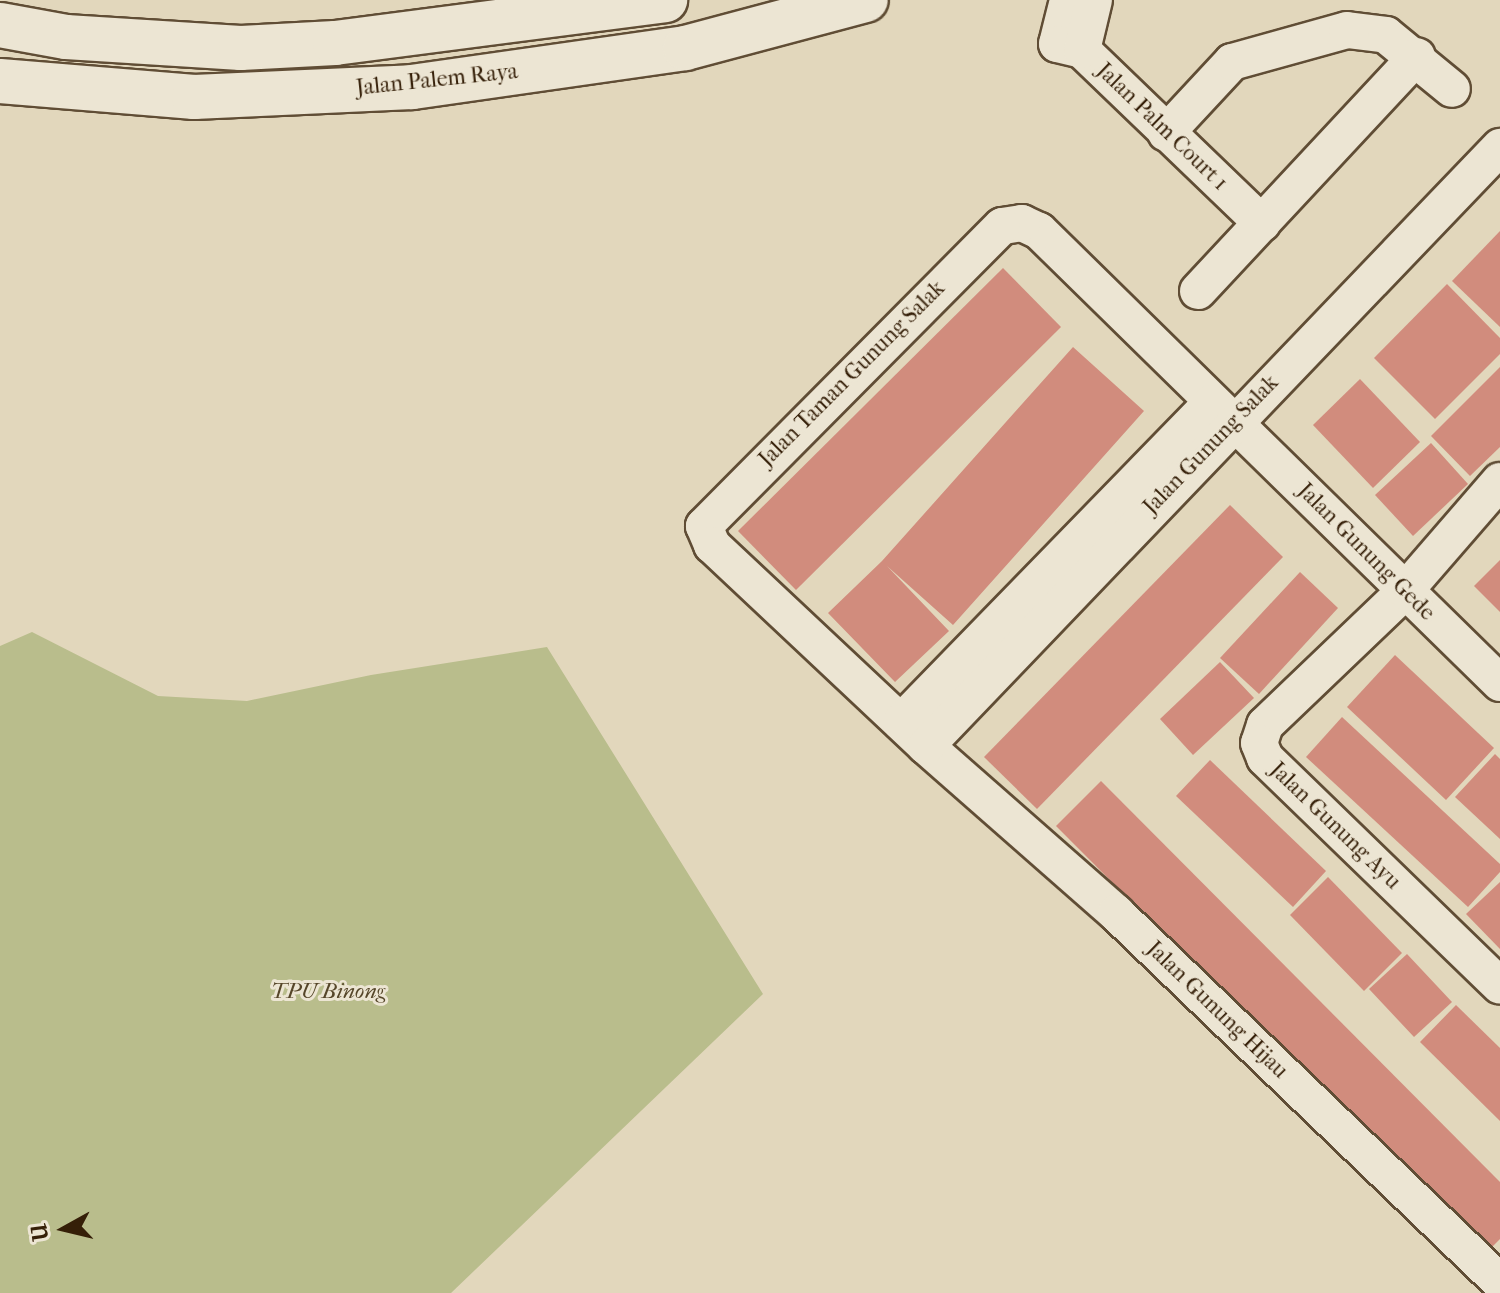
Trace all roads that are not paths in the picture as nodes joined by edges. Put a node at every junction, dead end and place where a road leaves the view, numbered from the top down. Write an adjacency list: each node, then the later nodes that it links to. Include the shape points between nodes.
1 (665, 0): 5 (street, via 335,43 241,48 66,37)
2 (866, 0): 8 (street, Jalan Palem Raya, via 685,48 412,87 194,97)
3 (1068, 0): 6 (street)
4 (1094, 0): 6 (street)
5 (0, 25)
6 (1070, 47): 10 (street, Jalan Palm Court 1)
7 (1417, 56): 9 (street); 10 (street, via 1386,35 1347,30 1232,62); 12 (street)
8 (0, 81)
9 (1452, 89)
10 (1166, 133): 12 (street, Jalan Palm Court 1)
11 (1500, 147): 14 (street, Jalan Gunung Salak)
12 (1262, 223): 13 (street)
13 (1198, 291)
14 (1221, 413): 16 (street, Jalan Gunung Gede); 18 (street, Jalan Gunung Salak); 18 (street, Jalan Taman Gunung Salak, via 1039,231 1012,223 1002,226 705,520 704,532 712,545)
15 (1500, 481): 16 (street, Jalan Gunung Ayu)
16 (1404, 592): 17 (street, Jalan Gunung Gede); 19 (street, Jalan Gunung Ayu, via 1265,725 1259,743 1265,758)
17 (1500, 683)
18 (913, 734): 20 (street, Jalan Gunung Hijau, via 1116,913)
19 (1500, 986)
20 (1500, 1282)

